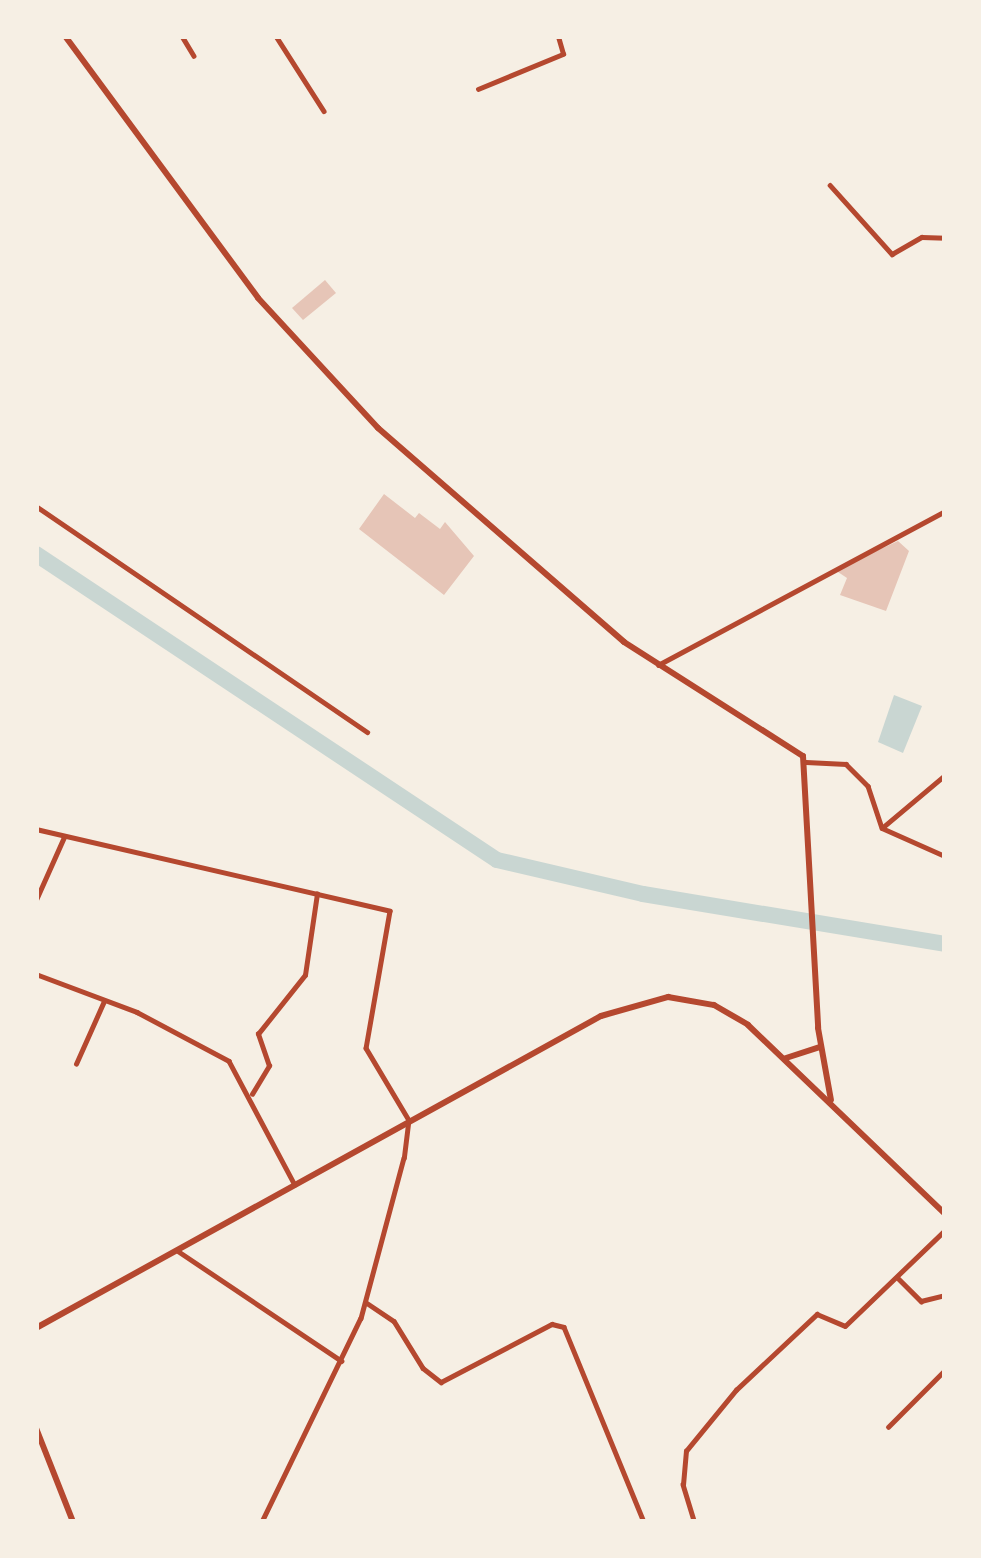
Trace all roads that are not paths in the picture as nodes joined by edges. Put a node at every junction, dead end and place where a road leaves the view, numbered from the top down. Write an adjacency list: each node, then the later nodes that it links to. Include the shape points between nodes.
1 (65, 36): 12 (main road, via 258,298 331,382 595,619)
2 (182, 36): 5 (street)
3 (276, 36): 7 (street)
4 (558, 36): 6 (street, via 563,54)
5 (194, 56)
6 (478, 88)
7 (324, 111)
8 (830, 185): 9 (street, via 892,254 922,237)
9 (945, 238)
10 (36, 506): 13 (street)
11 (945, 511): 12 (street)
12 (658, 665): 14 (main road, via 790,742)
13 (367, 732)
14 (806, 762): 16 (street, via 842,761 858,773); 24 (main road)
15 (945, 775): 16 (street)
16 (882, 828): 19 (street)
17 (36, 830): 18 (street)
18 (64, 837): 20 (street); 21 (street)
19 (945, 856)
20 (317, 894): 27 (street, via 305,975 258,1034 269,1066); 29 (street, via 390,911 366,1048)
21 (36, 900)
22 (36, 974): 23 (street)
23 (104, 1001): 26 (street); 27 (street, via 222,1054)
24 (820, 1047): 25 (main road); 28 (main road)
25 (785, 1058): 28 (main road); 29 (main road, via 714,1005 640,1001)
26 (76, 1064)
27 (252, 1094): 30 (street)
28 (831, 1100): 31 (main road)
29 (409, 1120): 30 (main road); 36 (street)
30 (295, 1185): 33 (main road)
31 (945, 1214)
32 (945, 1230): 34 (street)
33 (178, 1251): 37 (main road); 38 (street)
34 (898, 1278): 35 (street, via 921,1301); 45 (street, via 843,1327 821,1313 804,1324 698,1436 686,1451 683,1485)
35 (945, 1295)
36 (367, 1303): 38 (street); 44 (street, via 394,1322 438,1382 552,1324 564,1327)
37 (36, 1328)
38 (342, 1361): 43 (street)
39 (945, 1370): 40 (street)
40 (888, 1427)
41 (36, 1428): 42 (main road)
42 (73, 1522)
43 (262, 1522)
44 (644, 1522)
45 (694, 1522)

